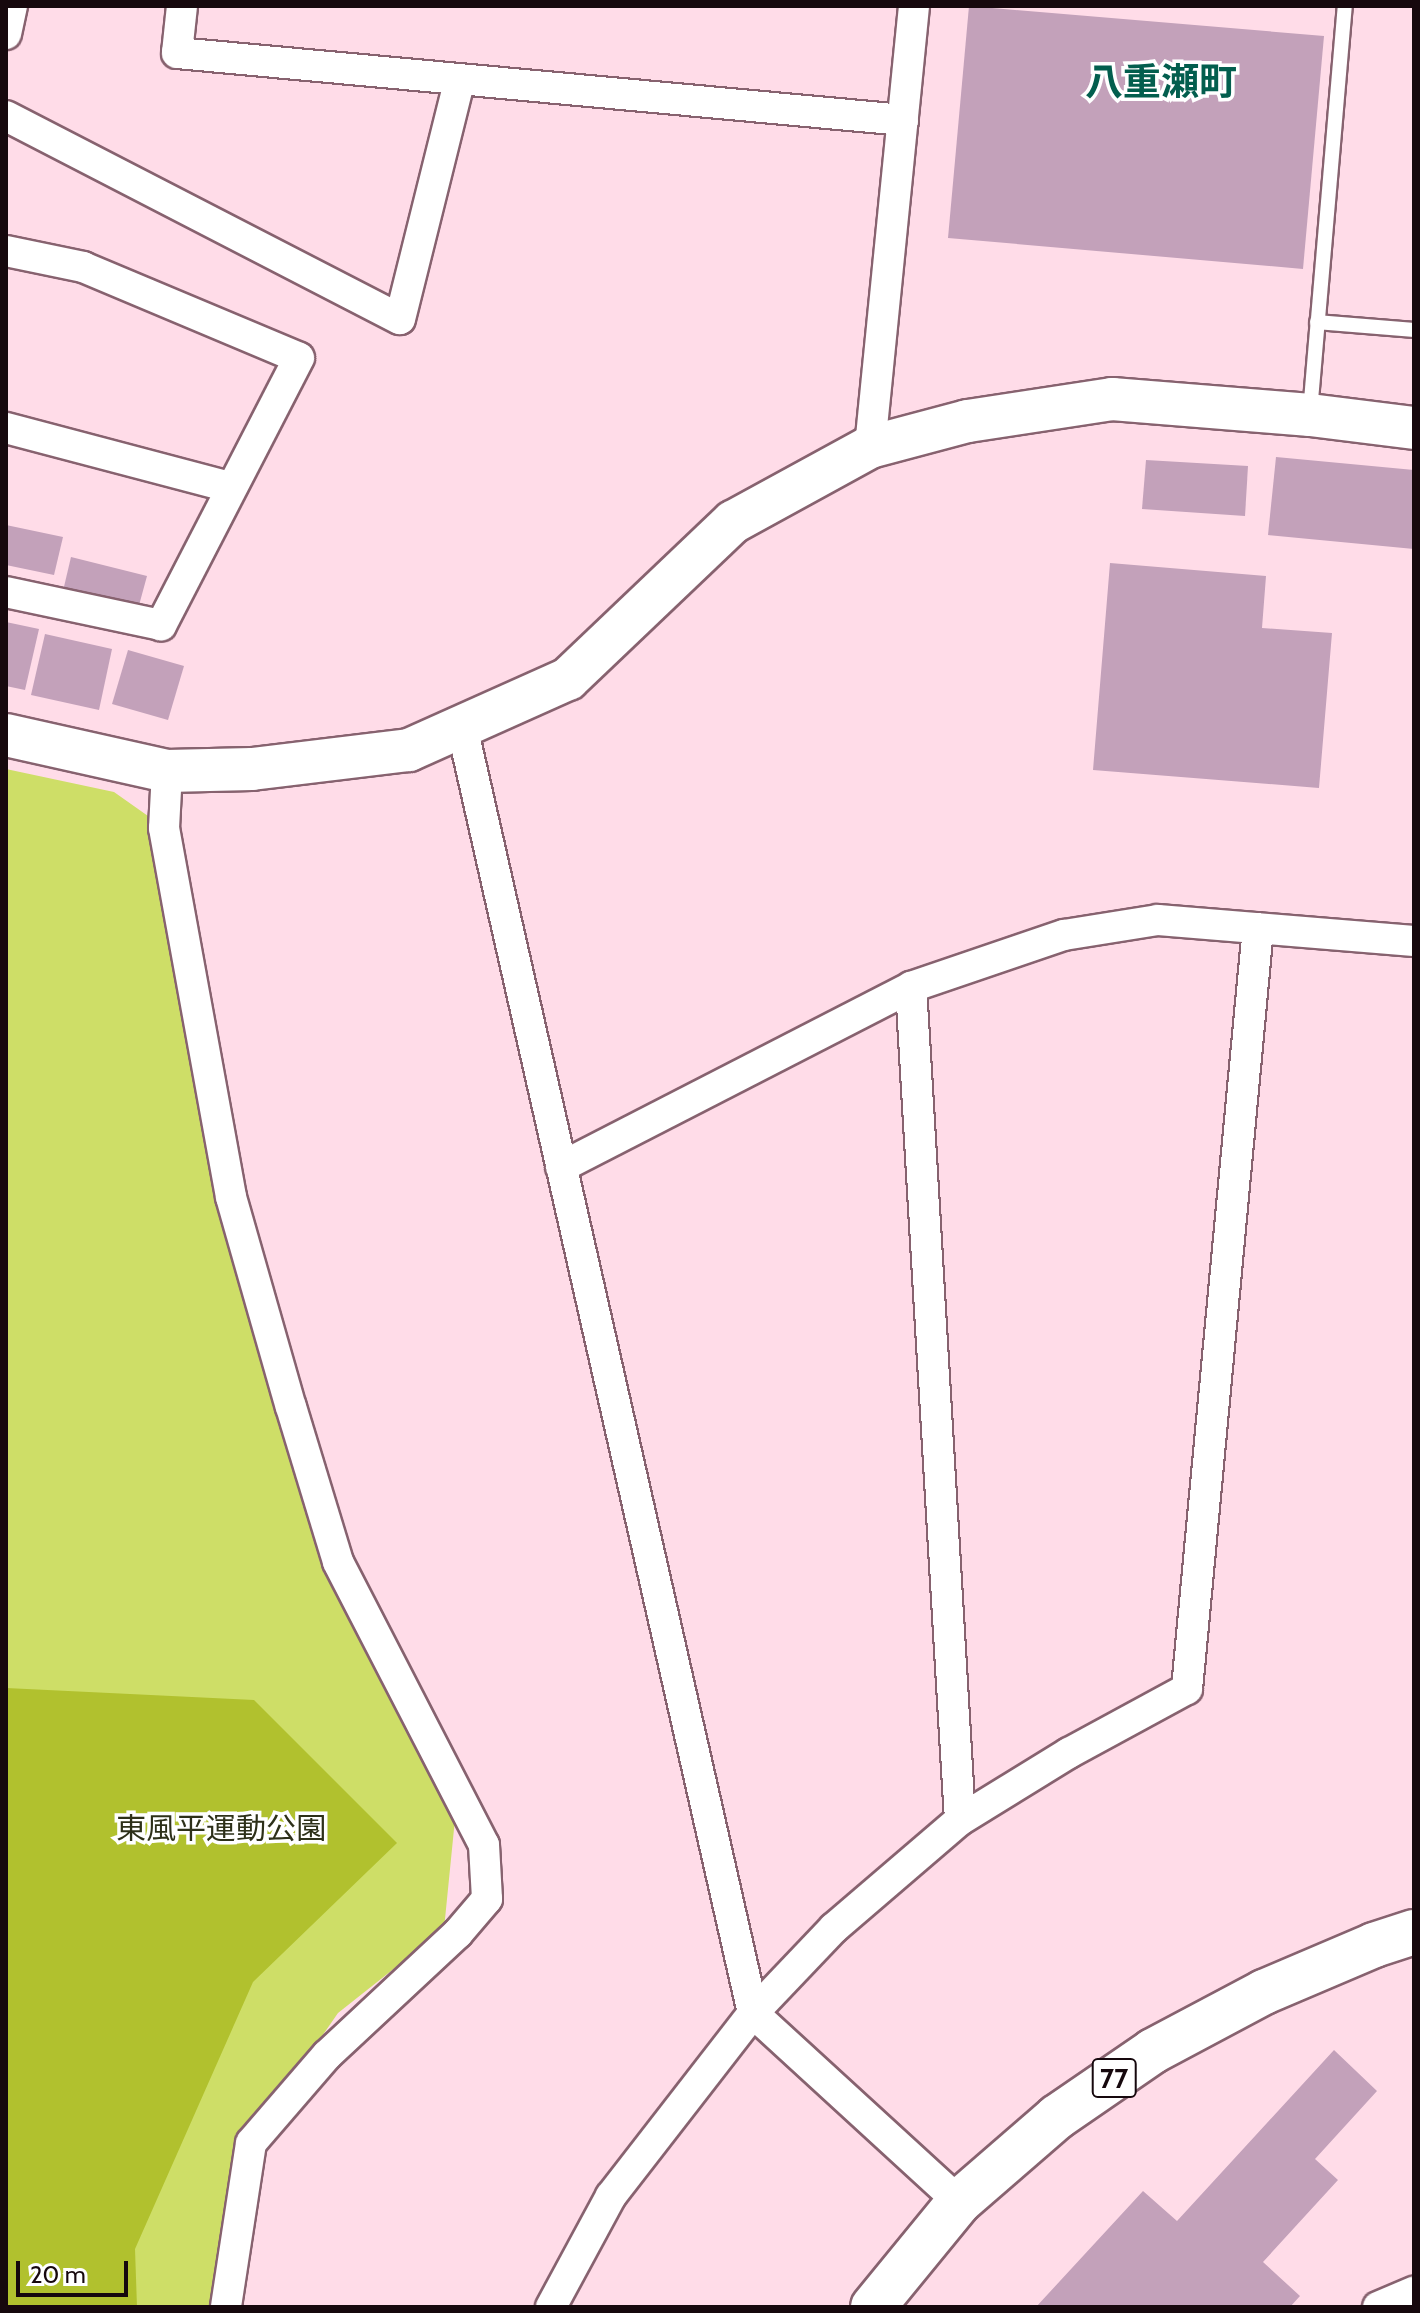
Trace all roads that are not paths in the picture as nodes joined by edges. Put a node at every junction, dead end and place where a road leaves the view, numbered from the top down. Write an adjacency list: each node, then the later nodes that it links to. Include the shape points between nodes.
1 (12, 6): 5 (street)
2 (182, 6): 6 (street, via 177,53)
3 (914, 6): 8 (street)
4 (1345, 6): 10 (lane)
5 (6, 34)
6 (460, 79): 7 (street, via 400,319); 8 (street)
7 (6, 116)
8 (903, 120): 15 (street)
9 (6, 251): 16 (street, via 83,267 299,358)
10 (1317, 322): 11 (lane); 12 (lane)
11 (1414, 330)
12 (1310, 415): 14 (street); 15 (street, via 1112,399 968,421)
13 (6, 428): 16 (street)
14 (1414, 428)
15 (870, 447): 18 (street, via 733,522 568,679)
16 (229, 487): 17 (street, via 161,625)
17 (6, 592)
18 (462, 727): 20 (street, via 409,750 252,769); 24 (street)
19 (6, 735): 20 (street)
20 (167, 771): 30 (street, via 164,828 225,1166 291,1407 338,1562 484,1845 487,1899 458,1933 327,2055 251,2143)
21 (1258, 928): 22 (street); 23 (street, via 1158,920 1064,935); 25 (street, via 1187,1689)
22 (1414, 941)
23 (911, 987): 24 (street); 25 (street)
24 (561, 1167): 27 (street)
25 (960, 1820): 27 (street, via 834,1928)
26 (1414, 1932): 28 (main road, 77, via 1264,1992 1153,2051 1057,2117)
27 (753, 2013): 28 (street); 31 (street, via 611,2196)
28 (959, 2202): 32 (main road, 77)
29 (1414, 2292): 33 (street)
30 (226, 2307)
31 (551, 2307)
32 (873, 2307)
33 (1378, 2307)

